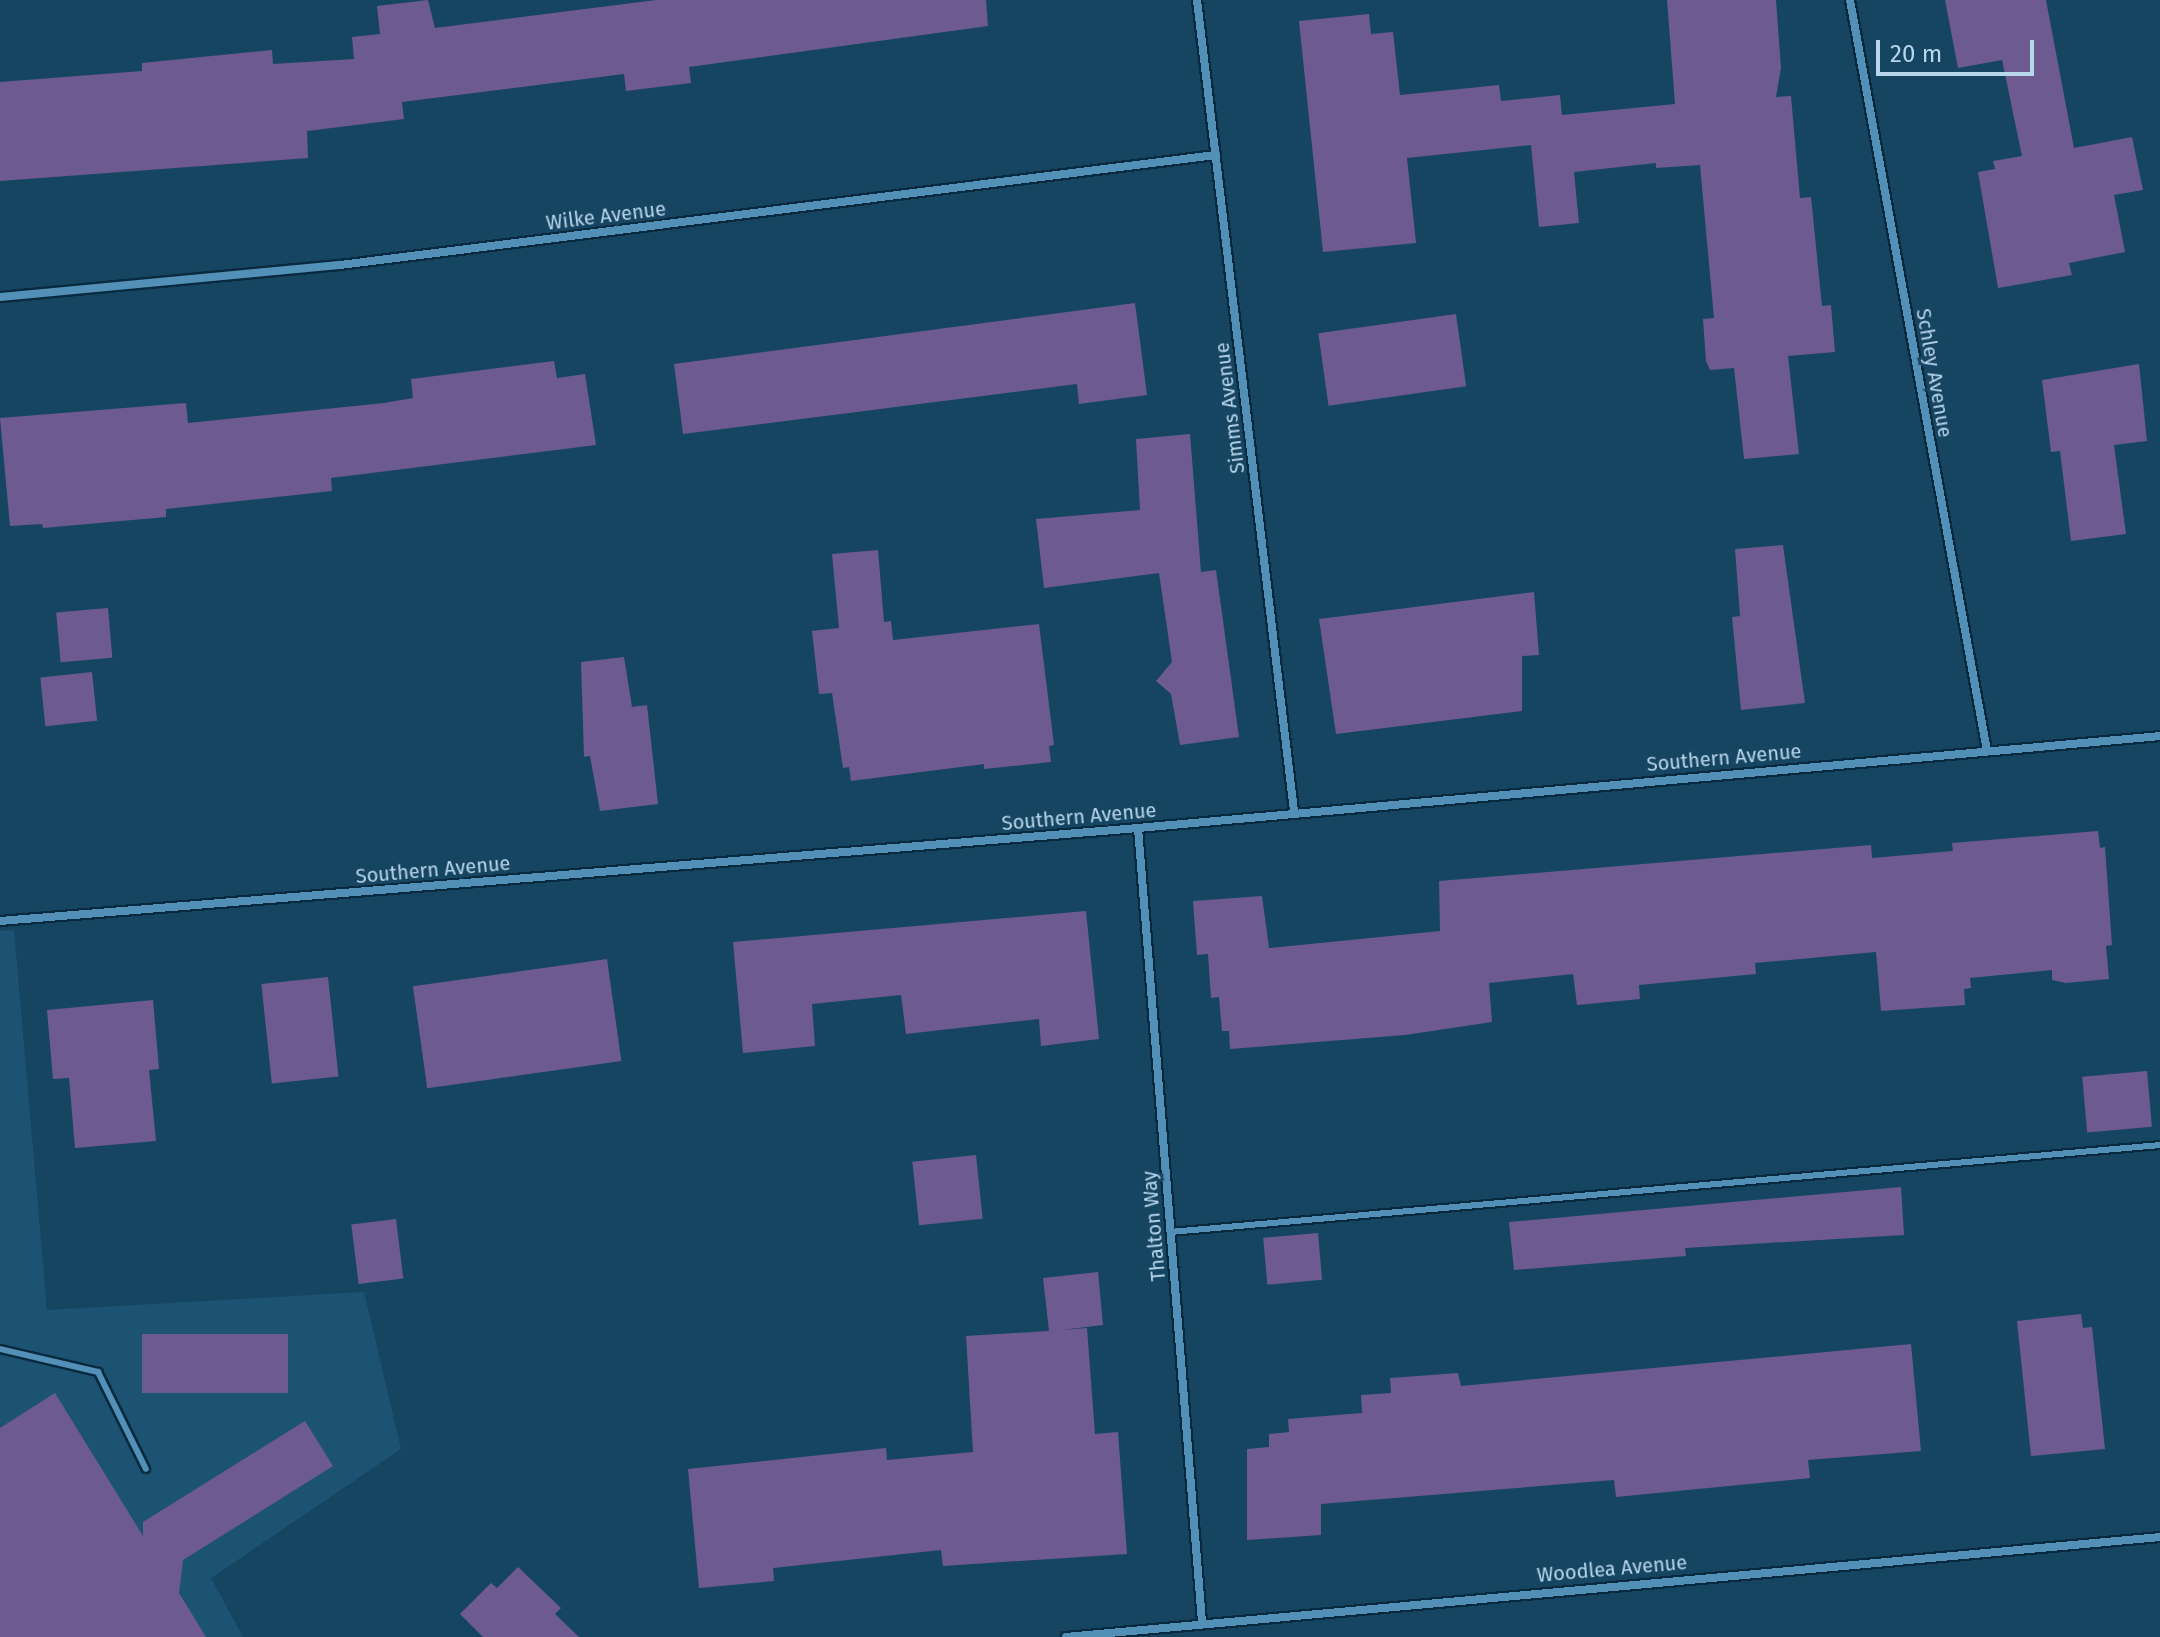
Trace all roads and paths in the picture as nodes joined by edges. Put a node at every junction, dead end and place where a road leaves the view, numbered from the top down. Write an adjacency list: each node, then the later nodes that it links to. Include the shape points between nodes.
1 (1197, 0): 3 (street, Simms Avenue)
2 (1850, 0): 6 (street, Schley Avenue)
3 (1216, 155): 4 (street, Wilke Avenue, via 340,265); 7 (street, Simms Avenue)
4 (0, 297)
5 (2160, 736): 6 (street, Southern Avenue)
6 (1987, 751): 7 (street, Southern Avenue)
7 (1294, 811): 8 (street, Southern Avenue)
8 (1138, 828): 9 (street, Southern Avenue); 11 (street, Thalton Way)
9 (0, 921)
10 (2160, 1145): 11 (lane)
11 (1170, 1232): 15 (street, Thalton Way)
12 (0, 1349): 13 (lane, via 98,1372)
13 (146, 1469)
14 (2160, 1537): 15 (street, Woodlea Avenue)
15 (1202, 1621): 16 (street, Woodlea Avenue)
16 (1066, 1637)

